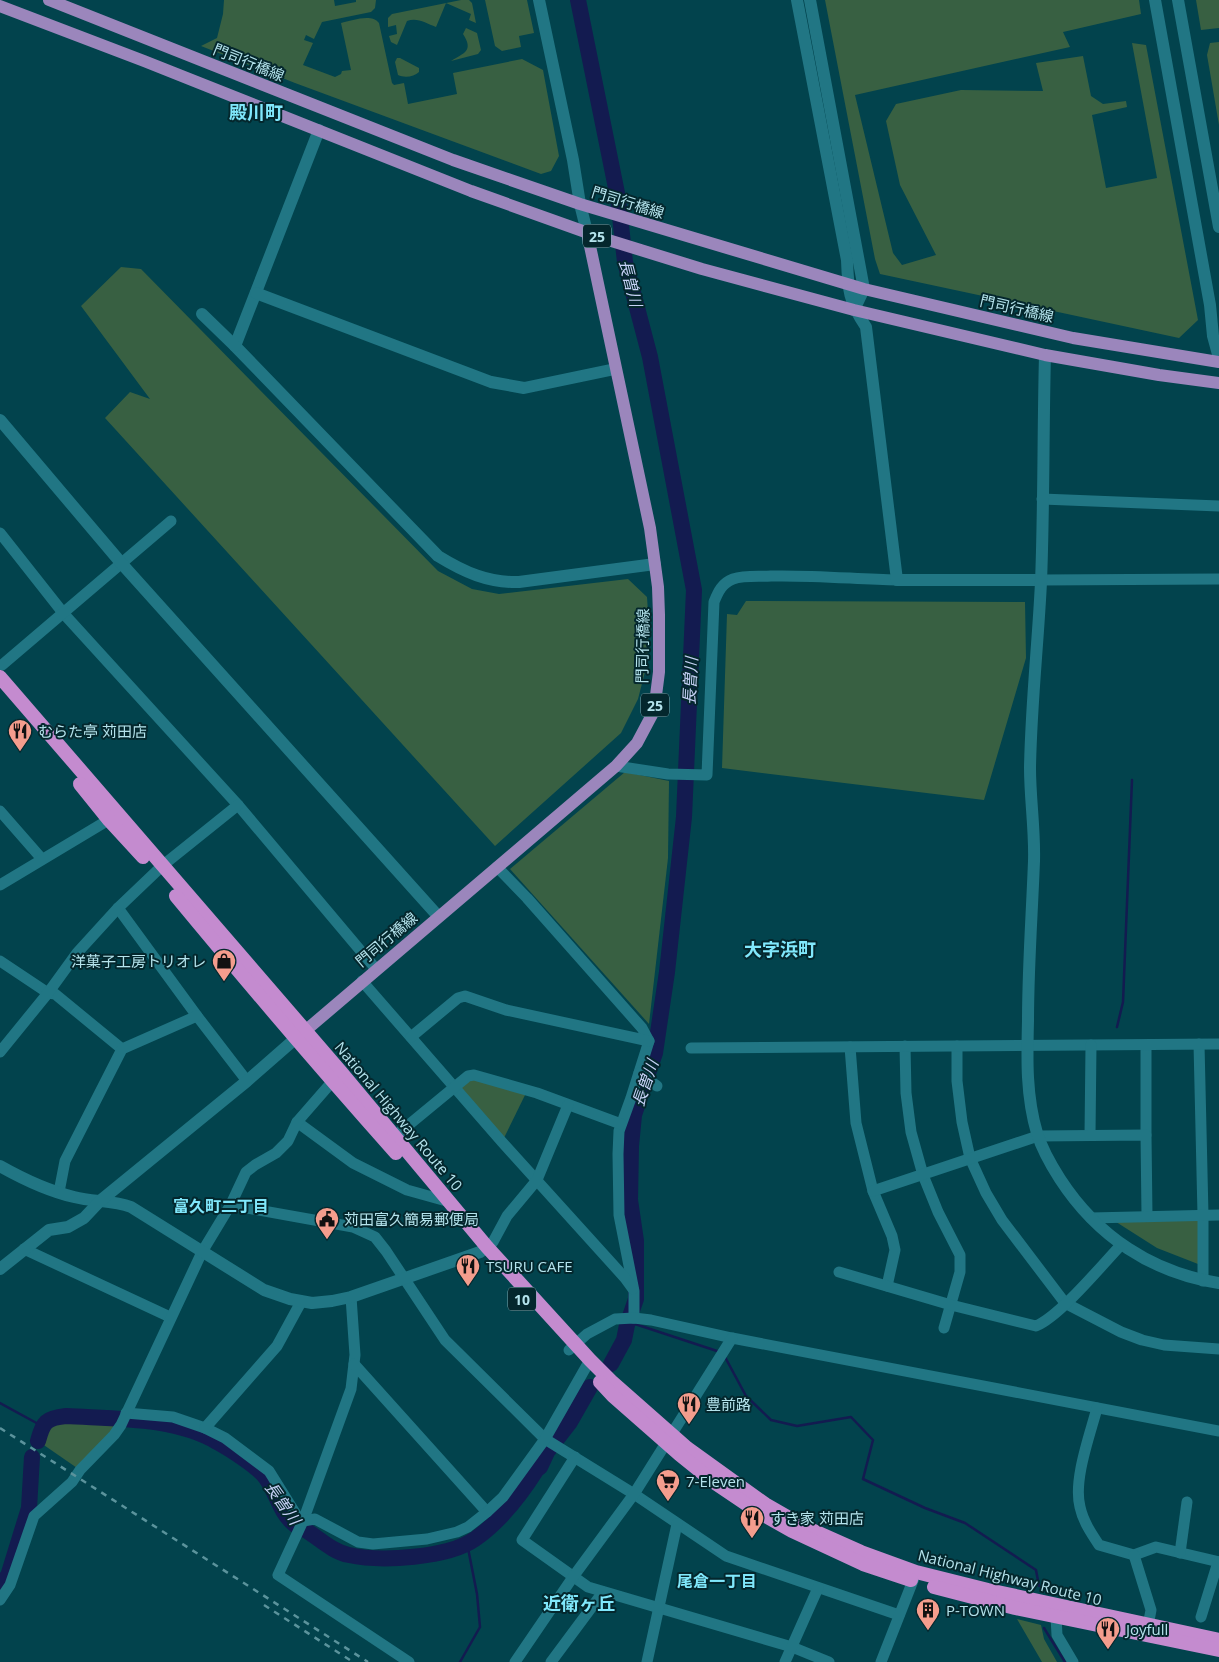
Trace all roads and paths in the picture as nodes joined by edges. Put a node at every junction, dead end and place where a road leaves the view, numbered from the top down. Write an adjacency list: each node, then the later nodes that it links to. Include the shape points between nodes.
1 (49, 0): 9 (main road, 門司行橋線 / 25, via 453,160)
2 (539, 0): 9 (street)
3 (797, 0): 12 (street, via 847,260)
4 (810, 0): 13 (street)
5 (1155, 0): 19 (street)
6 (1178, 0): 10 (street)
7 (0, 6): 8 (main road, 25)
8 (319, 130): 11 (main road, 25, via 471,191); 14 (street)
9 (580, 204): 11 (street); 12 (main road, 門司行橋線 / 25)
10 (1219, 227)
11 (587, 232): 15 (main road, 25, via 702,269); 20 (main road, 門司行橋線 / 25)
12 (848, 284): 13 (main road, 門司行橋線 / 25); 15 (street)
13 (864, 289): 15 (street); 19 (main road, 門司行橋線 / 25, via 1073,338)
14 (256, 293): 17 (street); 20 (street, via 491,382 524,388)
15 (854, 310): 18 (main road, 25); 30 (street, via 866,327)
16 (202, 314): 17 (street)
17 (235, 346): 28 (street, via 438,556 468,573 501,582 518,582)
18 (1045, 355): 21 (main road, 25); 23 (street)
19 (1219, 360)
20 (615, 369): 28 (main road, 門司行橋線 / 25)
21 (1219, 383)
22 (1, 422): 27 (street)
23 (1042, 499): 24 (street); 31 (street)
24 (1219, 506)
25 (171, 521): 27 (street)
26 (0, 533): 32 (street)
27 (122, 564): 32 (street); 45 (street)
28 (655, 564): 36 (main road, 門司行橋線 / 25, via 660,643 654,711 637,743)
29 (1219, 579): 31 (street)
30 (897, 580): 31 (street); 36 (street, via 747,577 724,584 714,602 707,775 668,774)
31 (1041, 580): 60 (street, via 1030,768 1034,857)
32 (64, 614): 33 (street); 37 (street)
33 (0, 665)
34 (0, 677): 39 (highway, National Highway Route 10 / 10)
35 (0, 689): 39 (highway, National Highway Route 10 / 10)
36 (616, 766): 41 (main road, 門司行橋線 / 25)
37 (238, 805): 42 (street); 47 (street)
38 (0, 812): 40 (street)
39 (114, 817): 40 (street); 42 (highway, National Highway Route 10 / 10)
40 (42, 859): 43 (street)
41 (497, 866): 45 (main road, 門司行橋線 / 25); 53 (street, via 642,1028)
42 (160, 869): 44 (street); 51 (highway, National Highway Route 10 / 10)
43 (0, 885)
44 (118, 908): 49 (street); 50 (street)
45 (438, 916): 47 (main road, 門司行橋線 / 25)
46 (0, 961): 49 (street)
47 (376, 969): 48 (main road, 門司行橋線 / 25)
48 (362, 981): 51 (main road, 門司行橋線 / 25); 52 (street)
49 (48, 993): 63 (street, via 55,994); 64 (street)
50 (197, 1016): 63 (street); 67 (street)
51 (300, 1035): 66 (highway, National Highway Route 10 / 10); 67 (street)
52 (411, 1036): 53 (street, via 458,998 465,996 506,1010); 69 (street)
53 (649, 1041): 65 (street)
54 (1199, 1044): 55 (street); 57 (street); 87 (street)
55 (1219, 1044)
56 (1092, 1045): 57 (street); 60 (street); 73 (street)
57 (1146, 1045): 74 (street)
58 (905, 1046): 59 (street); 61 (street); 79 (street, via 911,1132)
59 (957, 1046): 60 (street); 77 (street, via 957,1081)
60 (1028, 1046): 75 (street, via 1030,1102)
61 (850, 1047): 62 (street); 81 (street, via 856,1123)
62 (692, 1048)
63 (122, 1049): 82 (street, via 65,1161)
64 (0, 1052)
65 (642, 1075): 68 (street); 72 (street)
66 (337, 1076): 71 (street); 76 (highway, National Highway Route 10 / 10); 83 (highway, National Highway Route 10 / 10)
67 (247, 1081): 84 (street)
68 (657, 1086)
69 (456, 1087): 70 (street, via 474,1075); 76 (street); 80 (street)
70 (568, 1105): 72 (street); 80 (street)
71 (297, 1122): 83 (street, via 353,1163 407,1190); 86 (street, via 288,1141 276,1153 246,1172)
72 (621, 1124): 101 (street, via 619,1215)
73 (1090, 1135): 74 (street); 75 (street)
74 (1146, 1135): 89 (street)
75 (1038, 1136): 77 (street); 90 (street, via 1059,1177)
76 (394, 1137): 85 (highway, National Highway Route 10 / 10)
77 (970, 1158): 79 (street); 104 (street, via 1002,1220)
78 (0, 1166): 82 (street)
79 (923, 1174): 81 (street); 105 (street, via 960,1255 960,1272)
80 (537, 1180): 93 (street, via 507,1216 493,1242); 101 (street)
81 (874, 1191): 100 (street, via 895,1250)
82 (59, 1192): 84 (street)
83 (434, 1197): 85 (street); 93 (highway, National Highway Route 10 / 10)
84 (100, 1201): 92 (street, via 84,1218 68,1227 49,1230); 94 (street, via 131,1207)
85 (450, 1202): 93 (highway, National Highway Route 10 / 10)
86 (232, 1204): 94 (street); 97 (street, via 366,1231 375,1237)
87 (1203, 1215): 88 (street); 89 (street); 98 (street)
88 (1219, 1215)
89 (1147, 1216): 90 (street)
90 (1090, 1218): 91 (street)
91 (1121, 1245): 98 (street, via 1157,1266); 104 (street)
92 (24, 1249): 95 (street); 106 (street)
93 (483, 1250): 97 (street); 110 (highway, National Highway Route 10 / 10)
94 (202, 1252): 103 (street, via 264,1290); 106 (street)
95 (0, 1268)
96 (839, 1272): 100 (street)
97 (404, 1278): 102 (street); 119 (street, via 445,1340)
98 (1203, 1281): 99 (street)
99 (1219, 1283)
100 (887, 1286): 105 (street)
101 (634, 1291): 107 (street)
102 (351, 1297): 103 (street); 112 (street)
103 (301, 1302): 116 (street, via 277,1346)
104 (1065, 1303): 105 (street, via 1036,1326); 111 (street, via 1142,1340 1164,1346)
105 (951, 1305): 108 (street)
106 (170, 1317): 115 (street)
107 (634, 1318): 109 (street); 110 (street, via 615,1319 587,1334)
108 (944, 1328)
109 (732, 1338): 114 (street); 118 (street)
110 (572, 1347): 113 (highway, National Highway Route 10 / 10)
111 (1219, 1349)
112 (354, 1364): 123 (street); 124 (street, via 351,1389)
113 (588, 1364): 118 (highway, National Highway Route 10 / 10, via 613,1396); 119 (street)
114 (1096, 1408): 117 (street); 127 (street, via 1079,1477 1080,1509 1099,1545)
115 (124, 1418): 116 (street, via 173,1417); 133 (street, via 114,1435 72,1482 34,1516 10,1586)
116 (205, 1428): 124 (street, via 225,1438 269,1471 296,1516)
117 (1219, 1431)
118 (669, 1438): 121 (street); 130 (highway, National Highway Route 10 / 10, via 715,1483 792,1531 863,1564)
119 (545, 1439): 120 (street); 123 (street, via 503,1497)
120 (575, 1457): 121 (street); 129 (street, via 522,1540)
121 (634, 1494): 125 (street); 129 (street)
122 (1187, 1502): 126 (street)
123 (487, 1512): 124 (street, via 456,1532 427,1539 373,1544 358,1542 316,1519)
124 (303, 1521): 143 (street, via 278,1575)
125 (677, 1524): 131 (street, via 726,1556); 135 (street)
126 (1180, 1553): 127 (street, via 1156,1547); 128 (street)
127 (1134, 1555): 139 (street, via 1151,1610)
128 (1218, 1562): 138 (street)
129 (573, 1576): 132 (street, via 588,1587); 144 (street)
130 (915, 1576): 134 (highway, National Highway Route 10 / 10); 136 (street); 137 (highway, National Highway Route 10 / 10, via 956,1593)
131 (818, 1588): 136 (street); 141 (street)
132 (603, 1592): 135 (street); 145 (street)
133 (0, 1600)
134 (1047, 1604): 137 (street); 139 (highway, National Highway Route 10 / 10)
135 (659, 1608): 141 (street); 146 (street)
136 (899, 1615): 149 (street)
137 (1056, 1617): 142 (highway, National Highway Route 10 / 10); 150 (street, via 1057,1635)
138 (1201, 1617)
139 (1148, 1626): 140 (highway, National Highway Route 10 / 10)
140 (1219, 1640)
141 (792, 1647): 147 (street); 148 (street)
142 (1219, 1650)
143 (409, 1662)
144 (515, 1662)
145 (551, 1662)
146 (647, 1662)
147 (785, 1662)
148 (828, 1662)
149 (881, 1662)
150 (1073, 1662)

